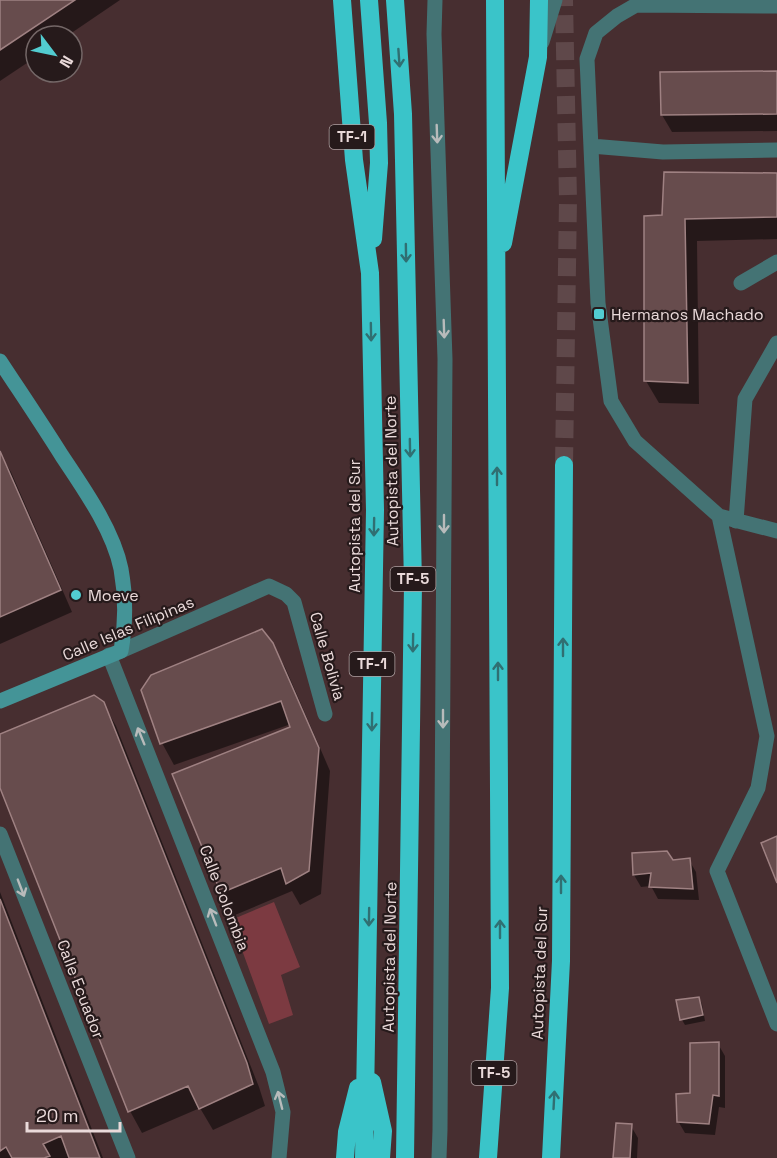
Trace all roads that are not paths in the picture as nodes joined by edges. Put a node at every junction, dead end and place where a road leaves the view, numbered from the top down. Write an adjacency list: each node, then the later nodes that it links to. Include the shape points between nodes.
1 (342, 0): 13 (highway, Autopista del Sur / TF-1, via 354,160)
2 (369, 0): 13 (highway, via 379,163)
3 (395, 0): 34 (highway, Autopista del Norte / TF-5, one-way to 34, via 403,114 413,584)
4 (433, 0): 35 (street, one-way to 35, via 445,359)
5 (495, 0): 15 (highway, TF-5)
6 (539, 0): 9 (highway)
7 (555, 0): 9 (street)
8 (777, 6): 10 (street, via 636,5 617,15 596,33 587,59)
9 (538, 57): 15 (highway)
10 (591, 146): 11 (street, via 663,152); 19 (street, via 598,303 611,401 634,441)
11 (777, 150)
12 (777, 262): 14 (street)
13 (370, 273): 28 (highway, Autopista del Sur / TF-1, one-way to 28, via 375,510)
14 (741, 284)
15 (495, 286): 36 (highway, TF-5, one-way to 15, via 500,988)
16 (777, 343): 20 (street, via 745,399)
17 (0, 361): 23 (street, via 83,488 110,538 125,596 125,624)
18 (564, 465): 37 (highway, Autopista del Sur, one-way to 18, via 561,962)
19 (719, 516): 20 (street); 27 (street, via 767,736 758,788 717,871)
20 (736, 521): 21 (street)
21 (777, 531)
22 (269, 586): 23 (street, Calle Islas Filipinas); 25 (street, Calle Bolivia, via 294,602)
23 (115, 653): 24 (street, Calle Islas Filipinas); 30 (street, Calle Colombia, one-way to 23, via 283,1112 273,1072)
24 (0, 701)
25 (326, 714)
26 (0, 834): 29 (street, Calle Ecuador, one-way to 29)
27 (777, 1024)
28 (366, 1054): 31 (highway, via 347,1132); 32 (highway); 33 (highway, via 383,1131)
29 (128, 1158)
30 (279, 1158)
31 (345, 1158)
32 (364, 1158)
33 (381, 1158)
34 (405, 1158)
35 (439, 1158)
36 (489, 1158)
37 (551, 1158)

